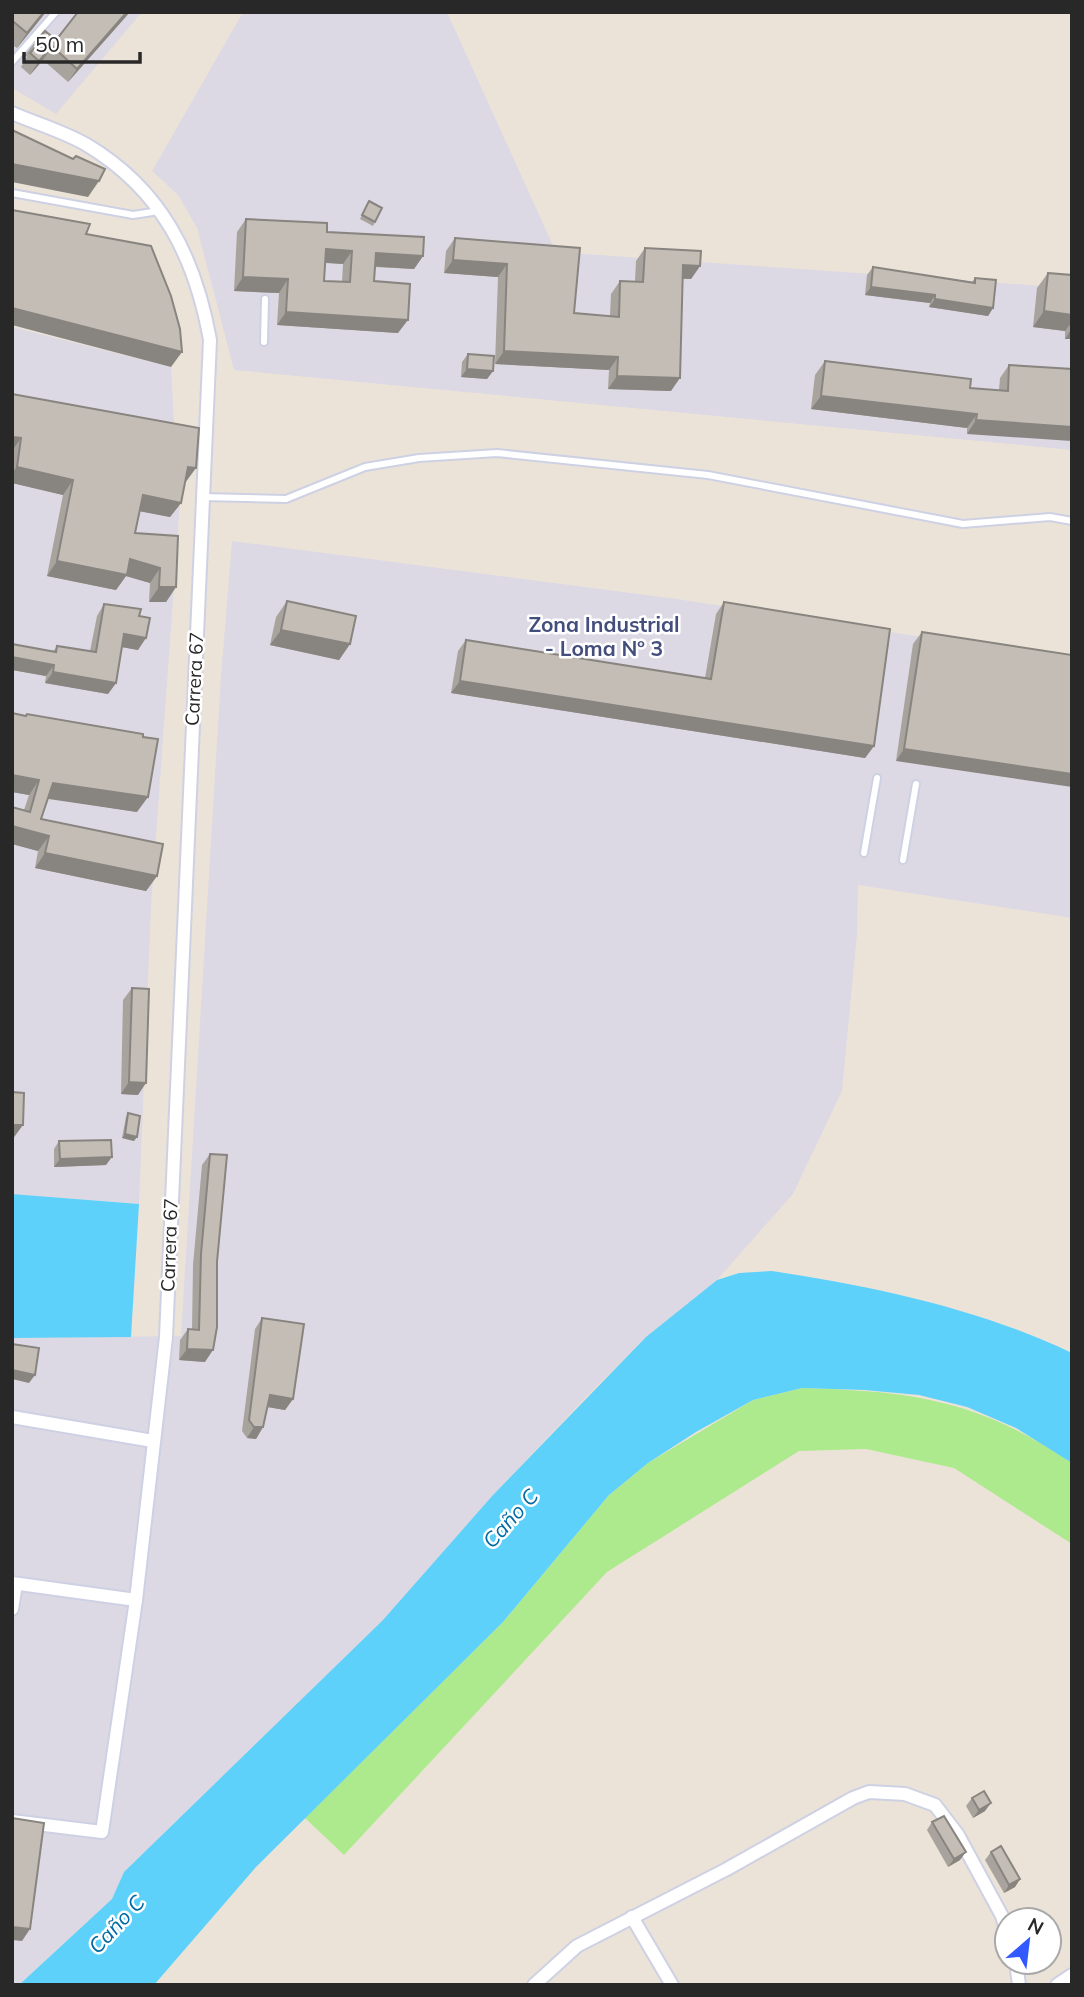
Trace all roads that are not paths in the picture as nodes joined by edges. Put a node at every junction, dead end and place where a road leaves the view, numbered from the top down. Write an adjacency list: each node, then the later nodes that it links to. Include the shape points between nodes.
1 (56, 12): 2 (lane)
2 (12, 62)
3 (12, 113): 5 (street, Carrera 67, via 86,145 131,178)
4 (12, 192): 5 (lane, via 133,215)
5 (160, 211): 8 (street, Carrera 67, via 185,251 201,294 210,340)
6 (265, 299): 7 (lane)
7 (264, 342)
8 (203, 497): 9 (lane, via 286,499 365,467 498,453 708,475 963,524 1050,517); 15 (street, Carrera 67, via 166,1337)
9 (1072, 522)
10 (877, 778): 12 (lane)
11 (916, 784): 13 (lane)
12 (864, 853)
13 (903, 860)
14 (12, 1417): 15 (street)
15 (153, 1441): 17 (street, Carrera 67)
16 (14, 1583): 17 (street); 18 (street)
17 (136, 1600): 19 (street, Carrera 67, via 102,1832)
18 (12, 1609)
19 (12, 1821)
20 (996, 1906): 21 (street, via 947,1819 934,1805 881,1791 853,1798)
21 (632, 1917): 23 (street, via 577,1946); 24 (street)
22 (1072, 1975): 25 (street)
23 (534, 1985)
24 (672, 1985)
25 (1057, 1985)

